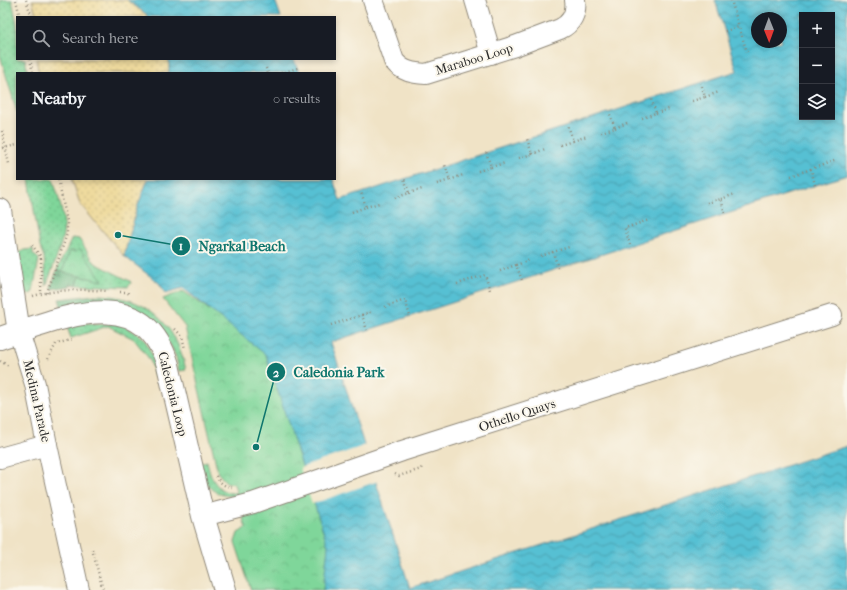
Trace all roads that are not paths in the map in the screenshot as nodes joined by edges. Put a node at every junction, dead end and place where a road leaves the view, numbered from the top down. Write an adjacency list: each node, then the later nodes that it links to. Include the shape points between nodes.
1 (373, 0): 4 (street, Maraboo Loop, via 394,61 405,70 426,74)
2 (475, 0): 4 (street)
3 (575, 0): 4 (street, Maraboo Loop, via 574,14 566,26)
4 (491, 54)
5 (0, 210): 7 (street, Medina Parade)
6 (832, 315): 10 (street, Othello Quays, via 402,451 253,503)
7 (10, 335): 8 (street, Medina Parade, via 35,384); 10 (street, Caledonia Loop, via 71,315 101,311 125,315 136,320 154,336 168,364)
8 (47, 444): 9 (street); 11 (street, Medina Parade)
9 (0, 458)
10 (203, 516): 12 (street, Caledonia Loop)
11 (79, 590)
12 (225, 590)

